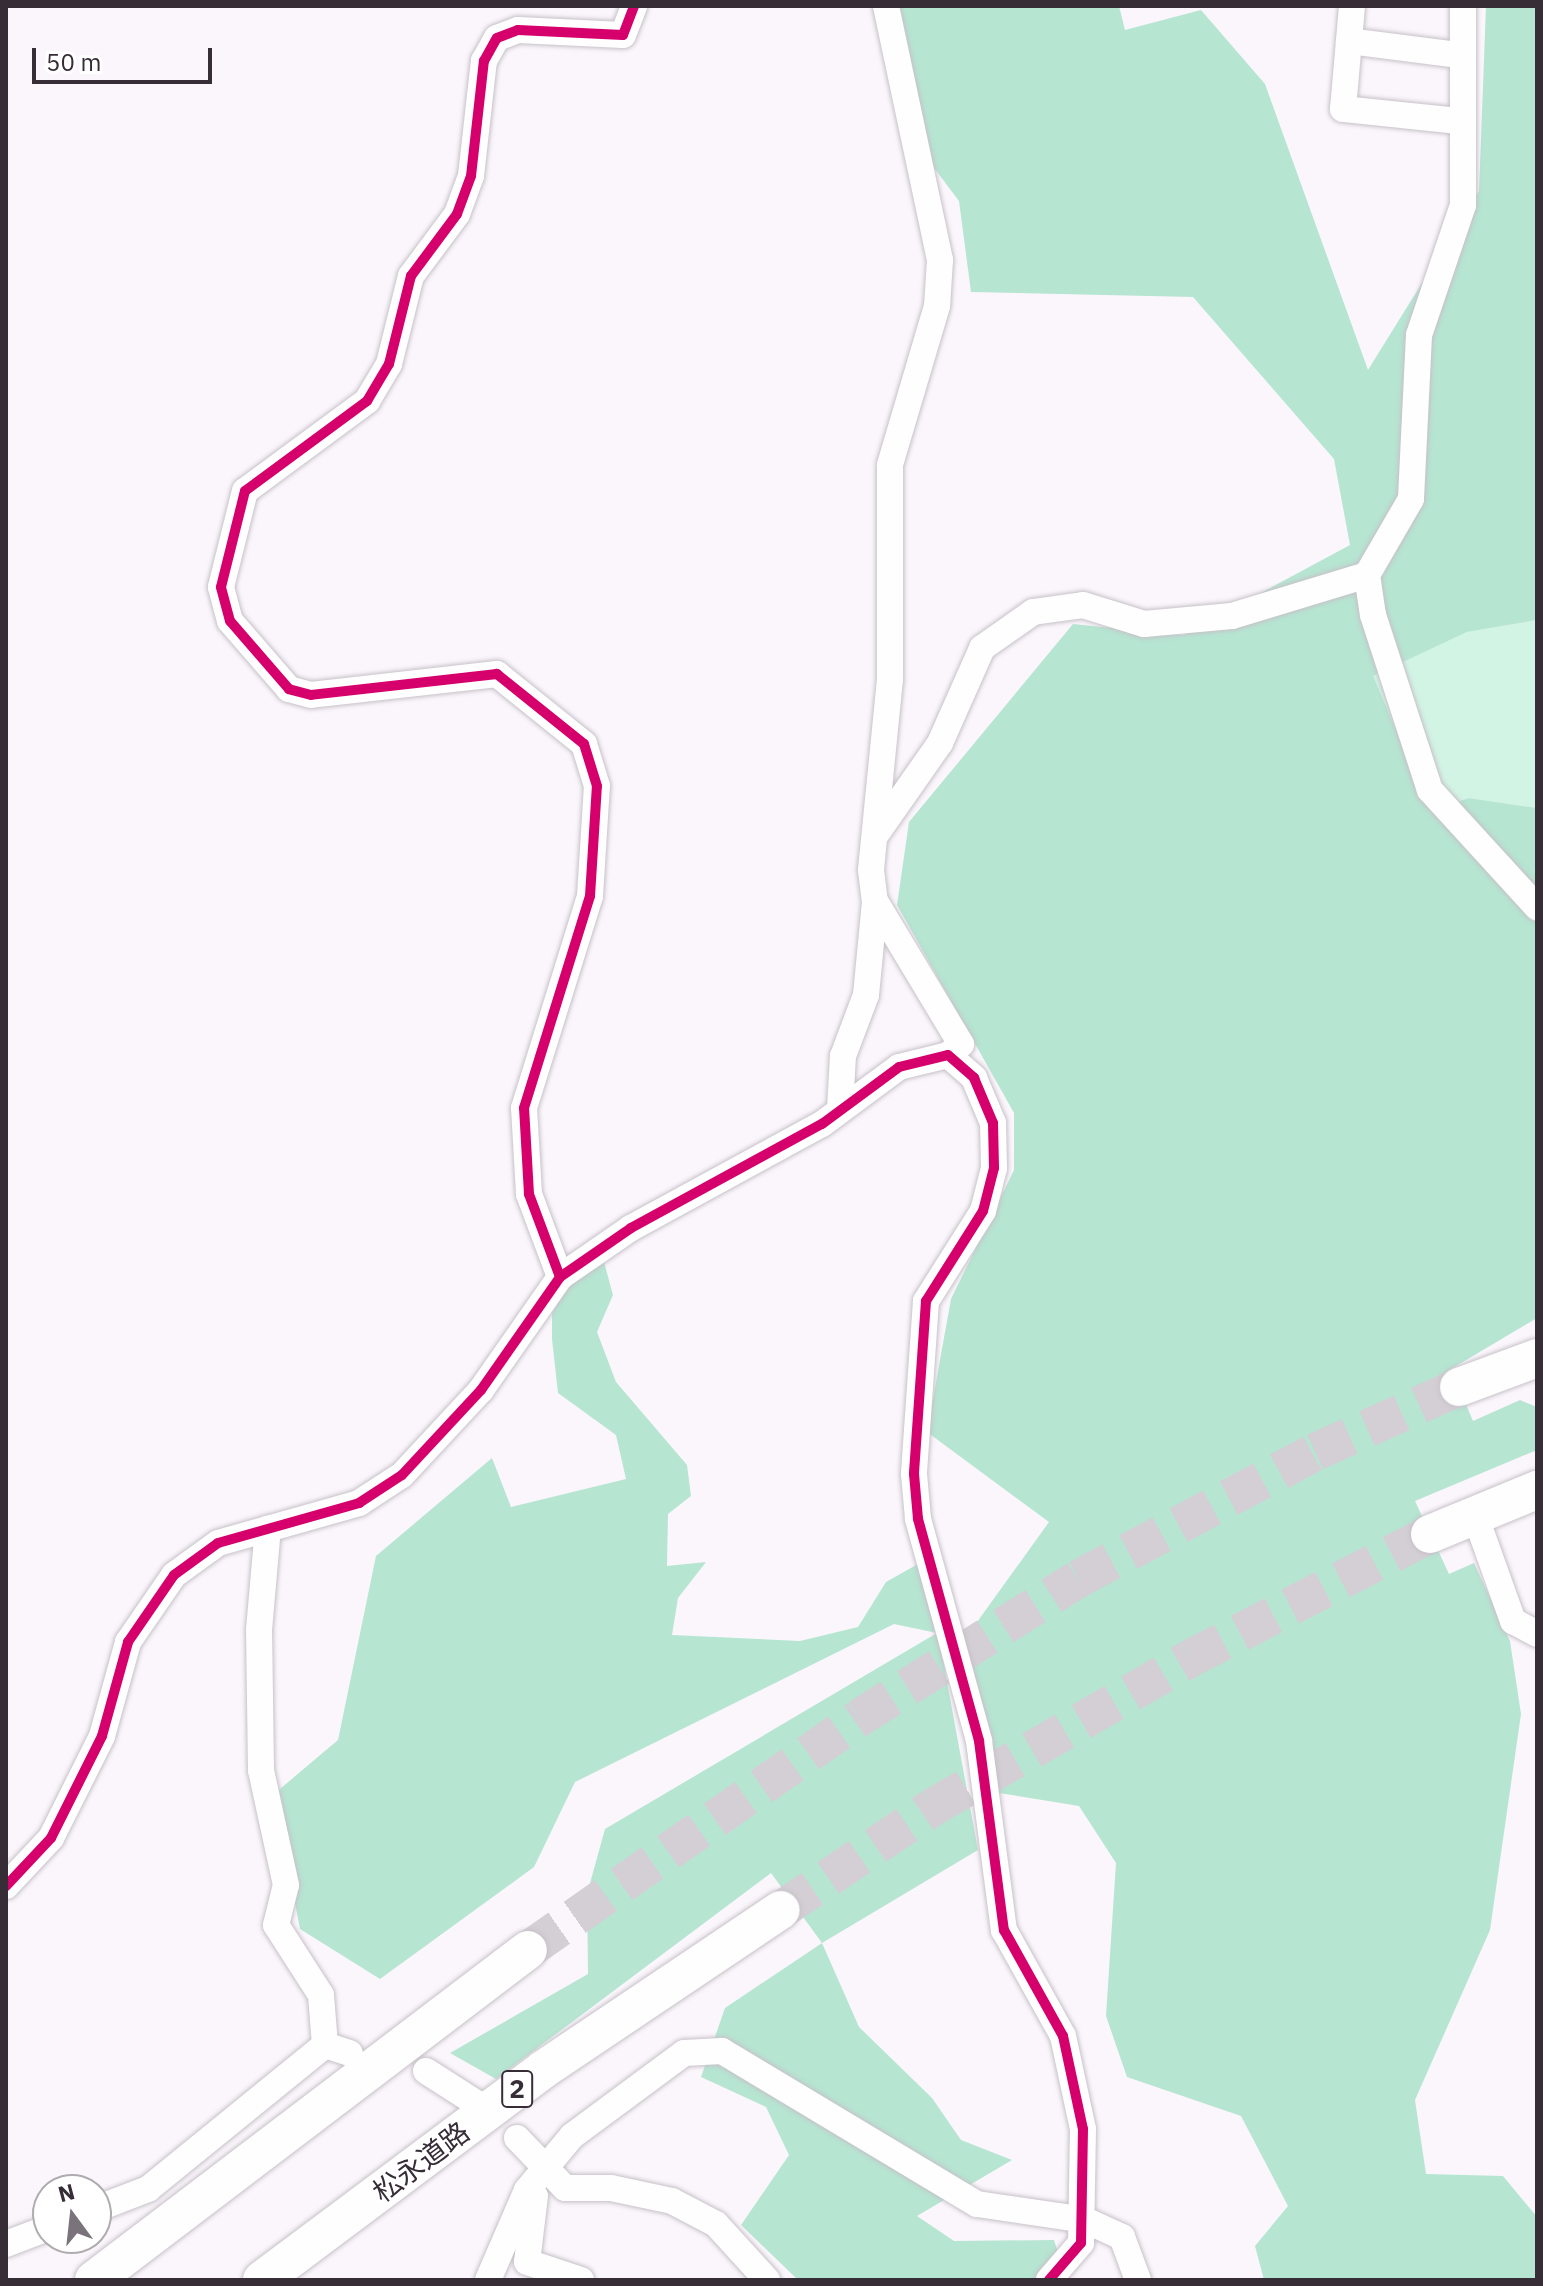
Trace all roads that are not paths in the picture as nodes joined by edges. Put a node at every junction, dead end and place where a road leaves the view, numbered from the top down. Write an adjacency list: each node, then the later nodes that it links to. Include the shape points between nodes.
1 (634, 6): 14 (street, via 623,35 518,30 497,38 484,61 471,176 457,214 411,276 389,364 367,401 245,491 221,587 230,621 289,689 311,695 497,674 584,744 597,786 590,896 524,1108 529,1194)
2 (886, 6): 9 (street, via 940,260 937,306 890,465 890,679)
3 (1352, 6): 5 (street)
4 (1463, 6): 6 (street)
5 (1349, 41): 6 (street); 7 (street, via 1343,109)
6 (1458, 55): 7 (street)
7 (1460, 121): 8 (street, via 1463,205 1419,335 1411,499)
8 (1367, 575): 9 (street, via 1232,616 1144,624 1083,605 1033,612 982,648 940,743); 11 (street, via 1373,615 1430,790)
9 (875, 836): 10 (street)
10 (875, 901): 12 (street, via 961,1044); 13 (street, via 866,995 843,1056)
11 (1537, 907)
12 (948, 1055): 13 (street, via 899,1067); 34 (street, via 974,1078 993,1123 994,1168 983,1211 926,1301 914,1474 918,1519 979,1741 1004,1930 1063,2036 1083,2129)
13 (840, 1109): 14 (street, via 631,1228)
14 (560, 1277): 19 (street, via 481,1390 402,1475 359,1503)
15 (1537, 1358): 16 (highway)
16 (1459, 1387)
17 (1537, 1490): 18 (highway)
18 (1475, 1515): 20 (highway); 21 (street, via 1513,1621)
19 (268, 1528): 22 (street, via 218,1543 174,1575 128,1642 102,1736 51,1838); 25 (street, via 259,1630 261,1770 286,1885 276,1925 321,1995)
20 (1430, 1534)
21 (1537, 1634)
22 (6, 1886)
23 (781, 1910): 38 (highway, 松永道路 / 2, via 544,2069)
24 (528, 1950): 33 (highway)
25 (325, 2045): 26 (street); 31 (street)
26 (350, 2053)
27 (426, 2071): 28 (street)
28 (476, 2103)
29 (517, 2138): 30 (street)
30 (545, 2172): 34 (street, via 572,2136 684,2053 722,2051 977,2204); 39 (street, via 527,2190); 40 (street, via 530,2206 527,2262); 41 (street, via 565,2188 611,2188 672,2201 716,2224)
31 (148, 2189): 32 (street); 33 (street)
32 (112, 2203)
33 (173, 2217): 37 (highway)
34 (1085, 2220): 42 (street, via 1081,2243); 43 (street, via 1122,2237)
35 (32, 2234): 36 (street)
36 (6, 2244)
37 (94, 2280)
38 (262, 2280)
39 (488, 2280)
40 (581, 2280)
41 (767, 2280)
42 (1049, 2280)
43 (1138, 2280)

